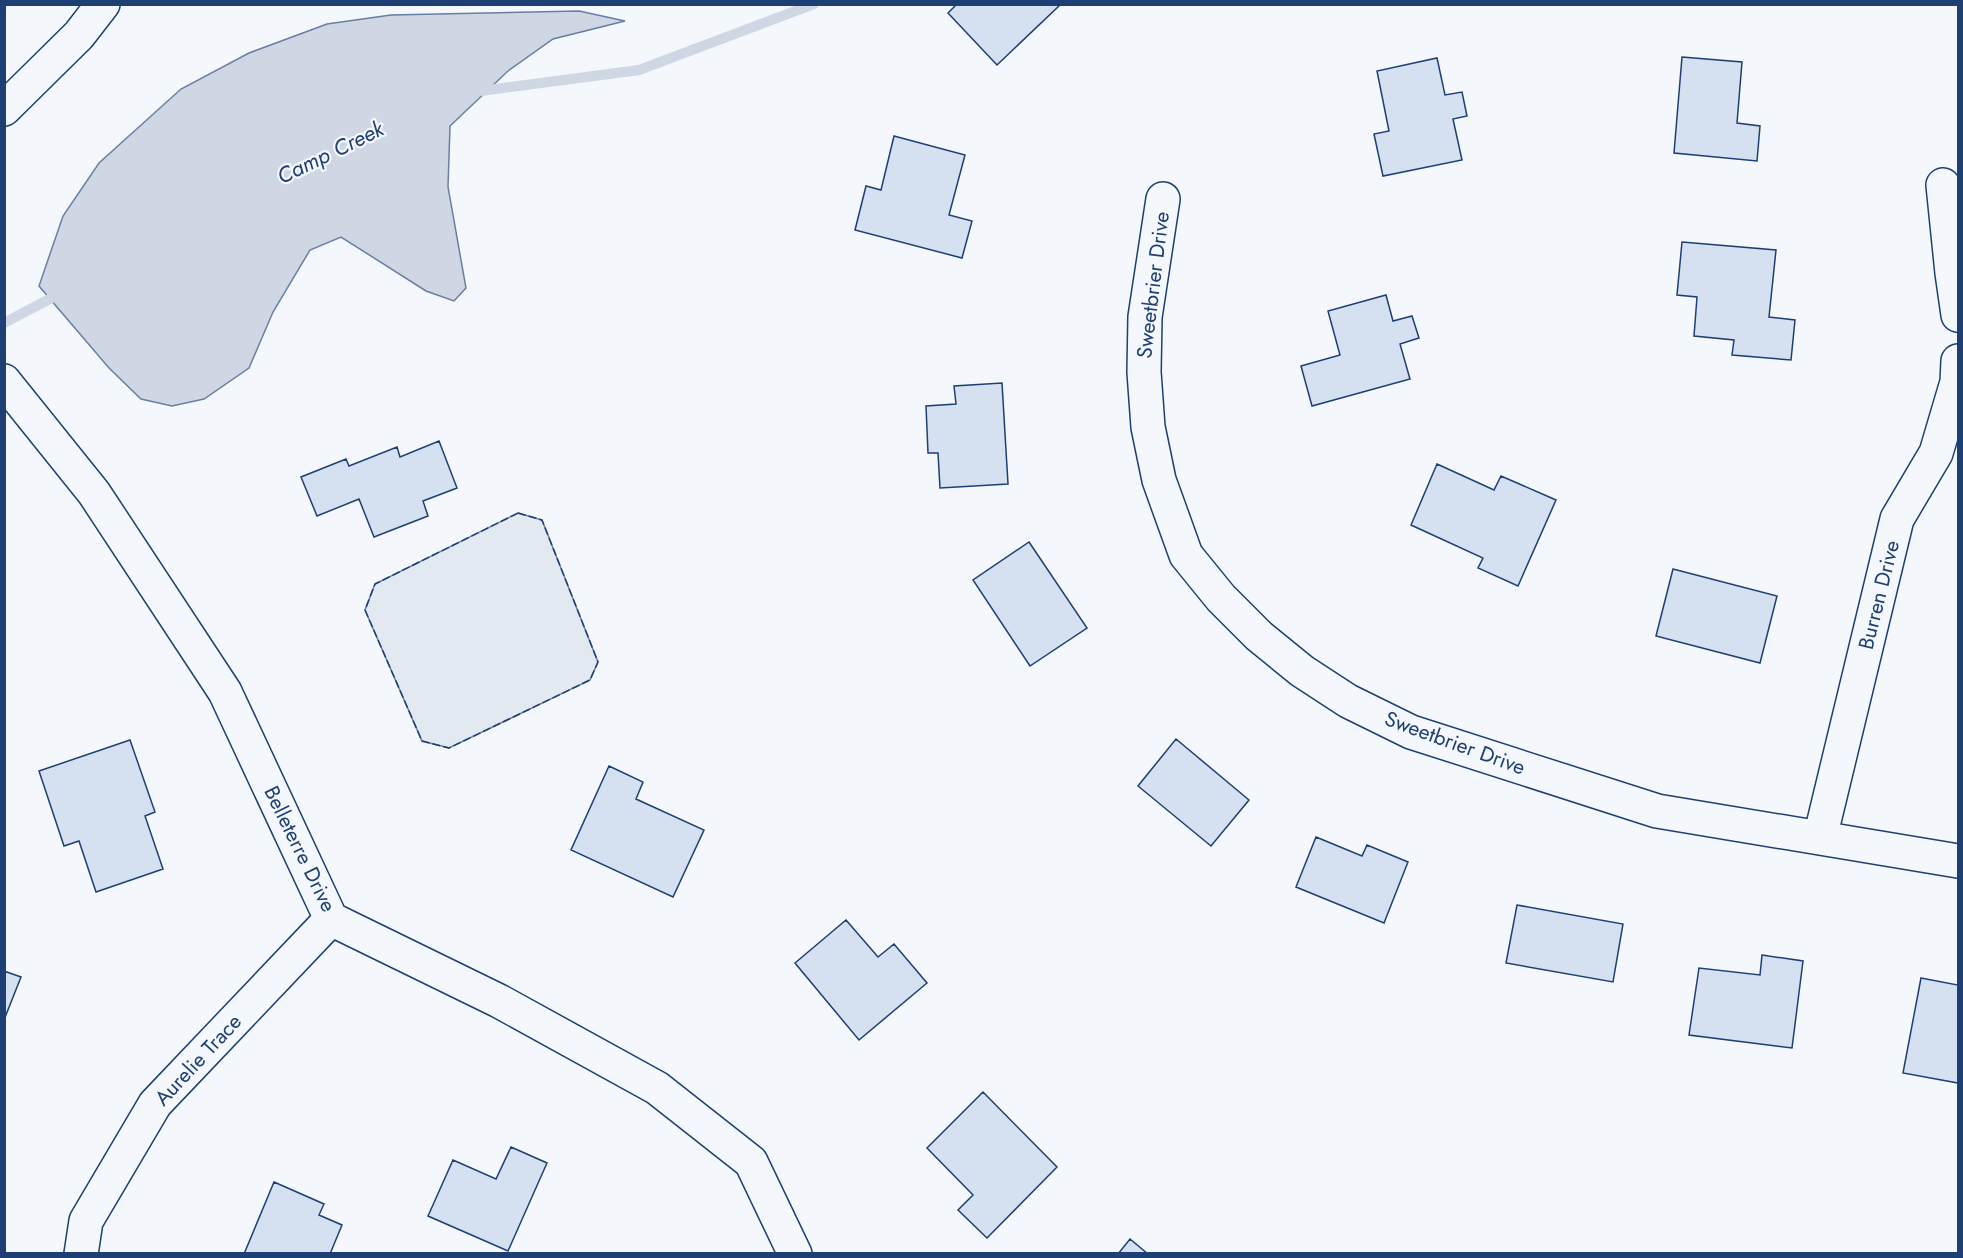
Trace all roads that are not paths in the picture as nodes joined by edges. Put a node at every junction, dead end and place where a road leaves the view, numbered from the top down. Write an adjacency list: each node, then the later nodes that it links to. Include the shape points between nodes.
1 (103, 4): 2 (street, via 79,35)
2 (4, 109)
3 (1943, 185): 5 (street)
4 (1163, 199): 8 (street, Sweetbrier Drive, via 1145,317 1144,372 1148,427 1159,480 1186,555 1259,636 1348,701 1412,732 1657,811)
5 (1959, 315)
6 (1959, 361): 8 (street, Burren Drive, via 1957,382 1936,453 1897,519)
7 (4, 381): 10 (street, Belleterre Drive, via 94,494 225,692)
8 (1820, 838): 9 (street, Sweetbrier Drive)
9 (1959, 861)
10 (331, 919): 11 (street, Aurelie Trace, via 155,1104 86,1221); 12 (street, Belleterre Drive, via 499,1001 657,1088 751,1162)
11 (81, 1254)
12 (795, 1254)

